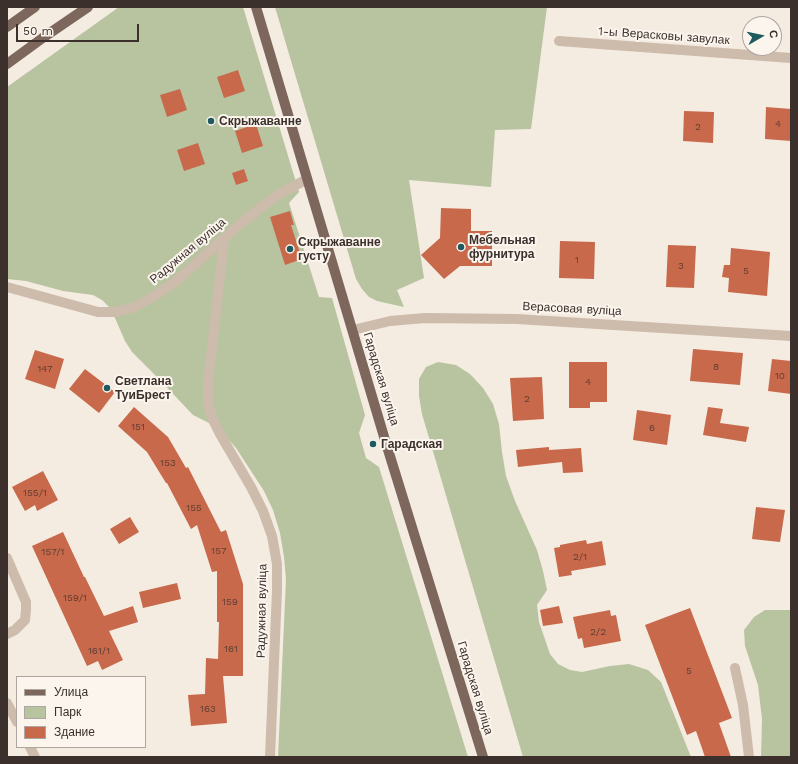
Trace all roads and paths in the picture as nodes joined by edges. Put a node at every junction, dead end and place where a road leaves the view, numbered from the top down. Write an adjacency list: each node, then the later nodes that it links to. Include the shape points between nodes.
1 (35, 7): 4 (main road)
2 (88, 7): 9 (main road)
3 (256, 7): 10 (main road, Гарадская вуліца)
4 (19, 17): 5 (street); 6 (main road)
5 (7, 22)
6 (7, 27)
7 (559, 42): 8 (street, 1-ы Верасковы завулак)
8 (791, 58)
9 (7, 64)
10 (307, 179): 11 (street, Радужная вуліца, via 264,205); 13 (main road, Гарадская вуліца)
11 (224, 239): 12 (street, Радужная вуліца, via 175,282 135,307 116,312 80,308); 22 (street, Радужная вуліца, via 208,401 212,418 263,511 272,536 277,564)
12 (7, 287)
13 (353, 330): 14 (street, Верасовая вуліца, via 390,321 425,318 517,319); 23 (main road, Гарадская вуліца)
14 (791, 336)
15 (7, 558): 16 (street, via 26,602 25,620)
16 (7, 634)
17 (735, 668): 24 (street, via 743,705)
18 (7, 703): 19 (street)
19 (16, 720)
20 (30, 748): 21 (street)
21 (35, 757)
22 (270, 757)
23 (483, 757)
24 (749, 757)

